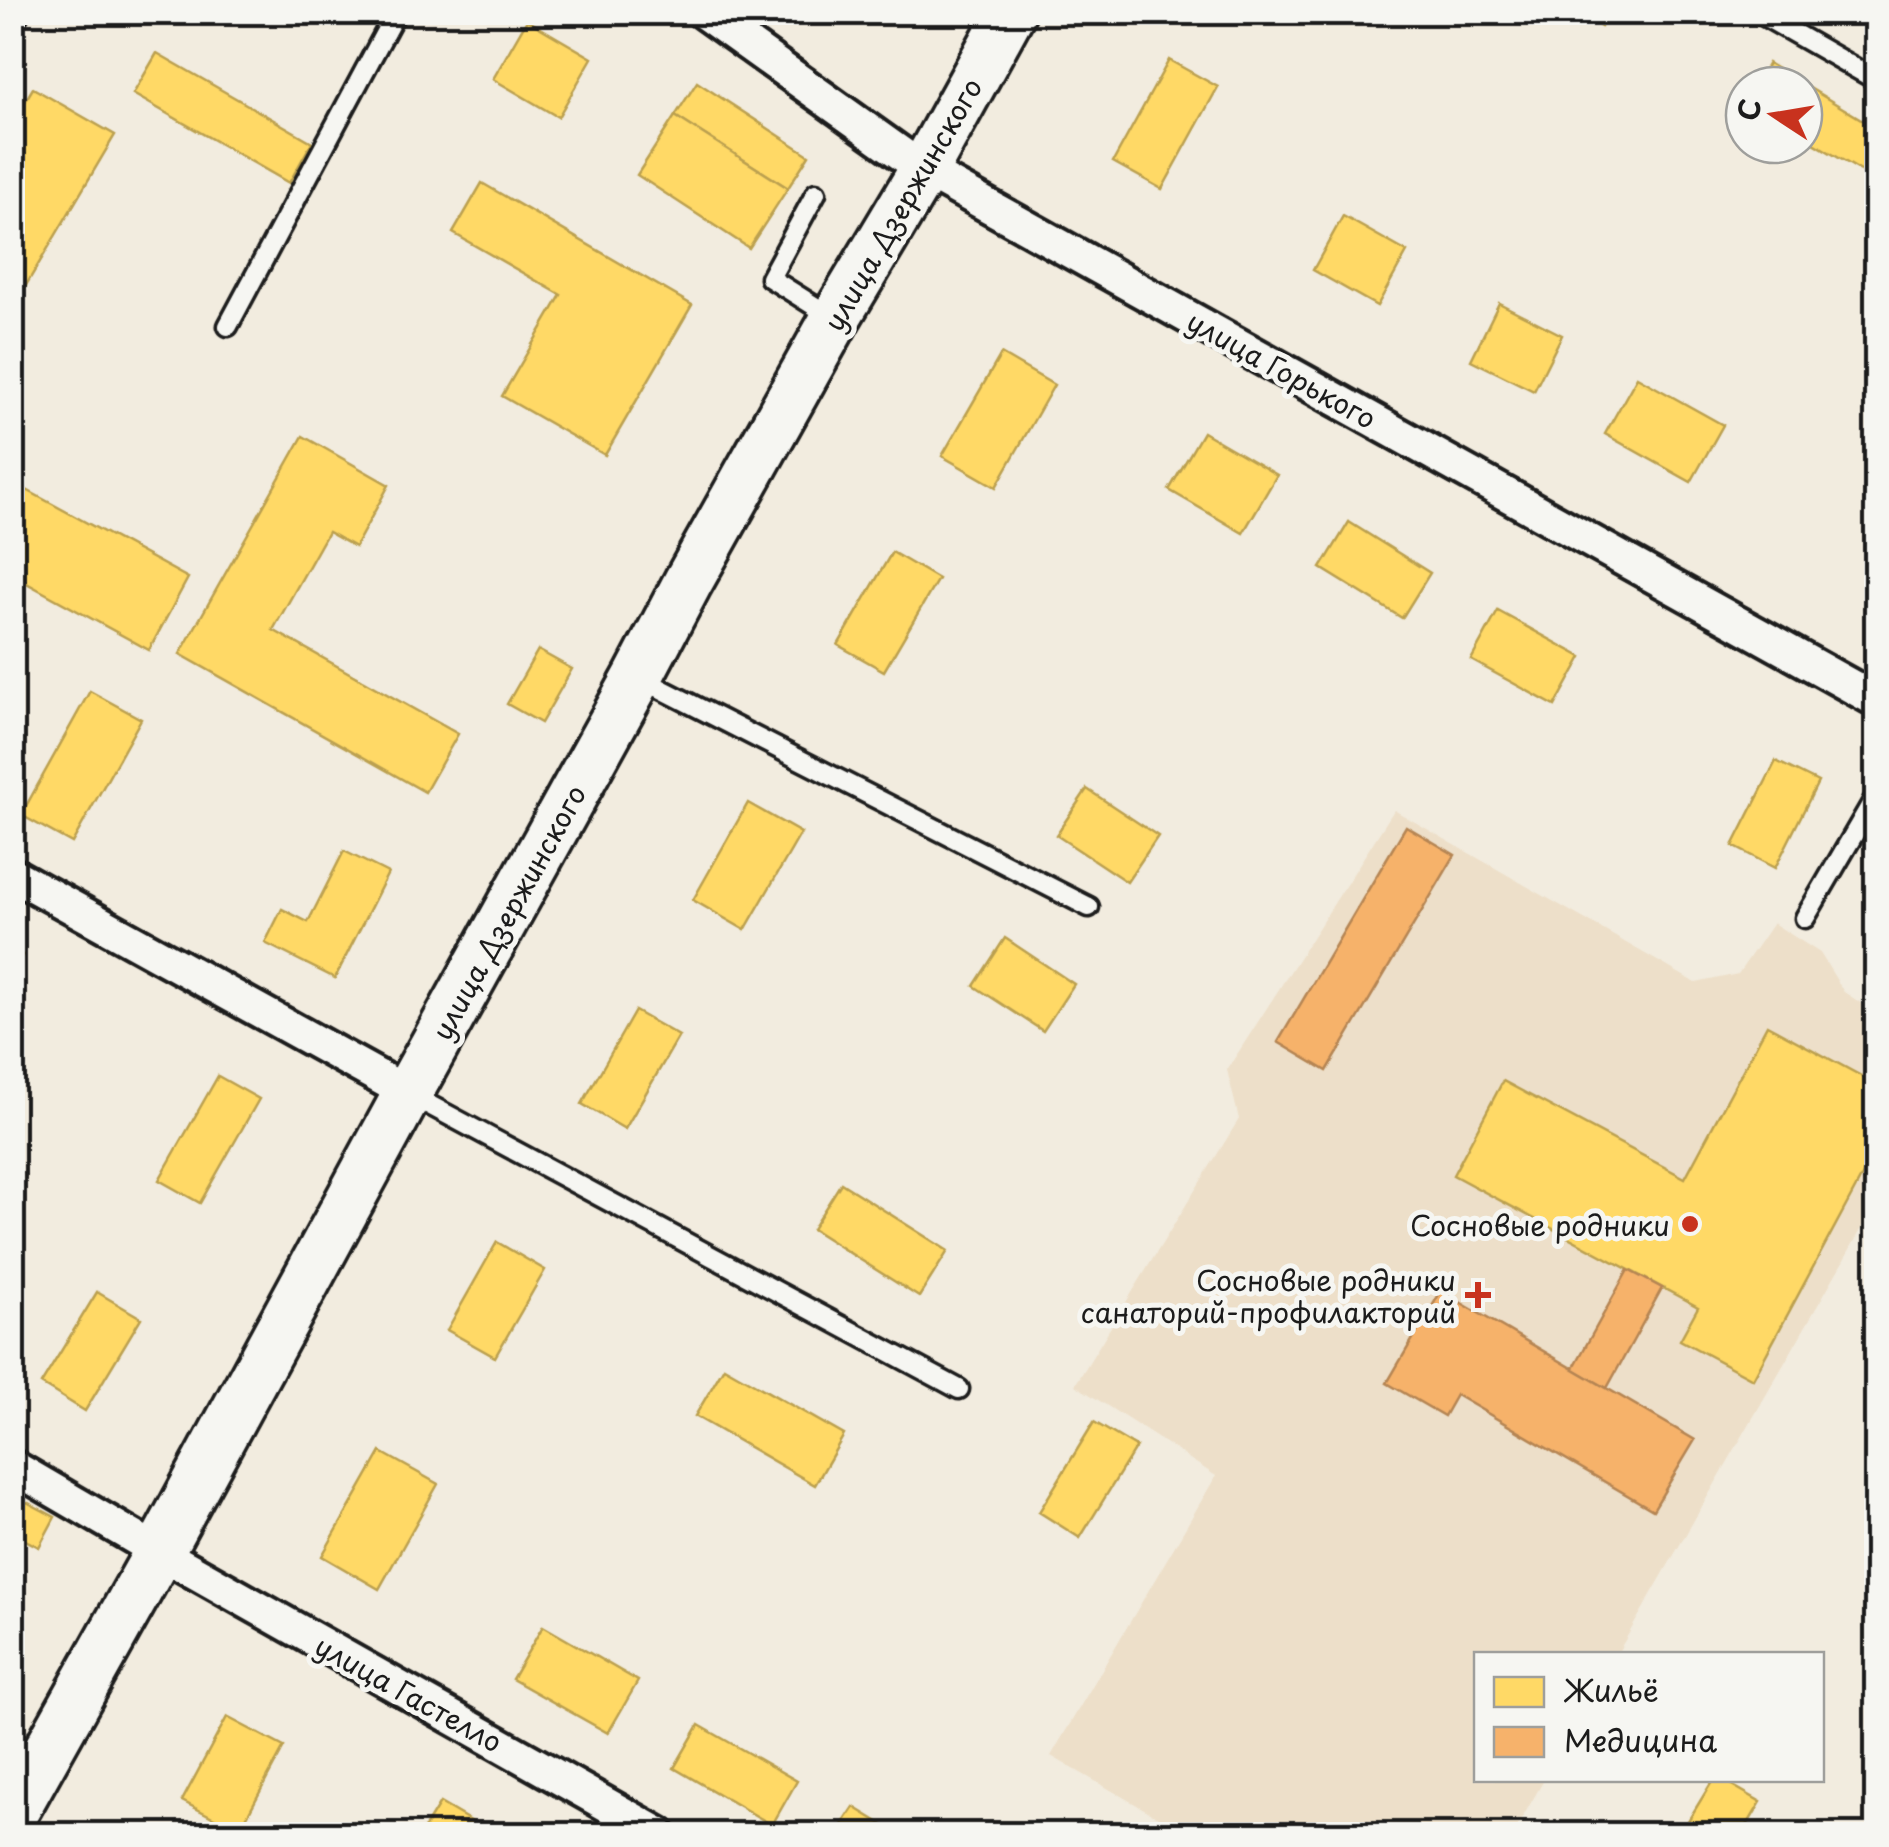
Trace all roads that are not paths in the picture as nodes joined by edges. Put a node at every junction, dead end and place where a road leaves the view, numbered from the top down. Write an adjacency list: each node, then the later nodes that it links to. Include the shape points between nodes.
1 (20, 12): 6 (lane)
2 (396, 12): 11 (lane)
3 (703, 12): 8 (street, улица Горького)
4 (1011, 12): 8 (street, улица Дзержинского)
5 (1757, 12): 7 (lane)
6 (12, 26)
7 (1876, 80)
8 (924, 170): 10 (street, улица Дзержинского); 13 (street, улица Горького)
9 (816, 193): 10 (lane, via 770,278)
10 (835, 319): 12 (street, улица Дзержинского)
11 (228, 326)
12 (638, 677): 16 (lane); 18 (street, улица Дзержинского)
13 (1876, 700)
14 (1876, 796): 17 (lane)
15 (12, 874): 18 (street)
16 (1090, 907)
17 (1805, 918)
18 (408, 1093): 19 (lane); 21 (street, улица Дзержинского)
19 (959, 1388)
20 (12, 1466): 21 (street, улица Гастелло)
21 (160, 1552): 22 (street, улица Дзержинского); 23 (street, улица Гастелло)
22 (12, 1815)
23 (660, 1834)

